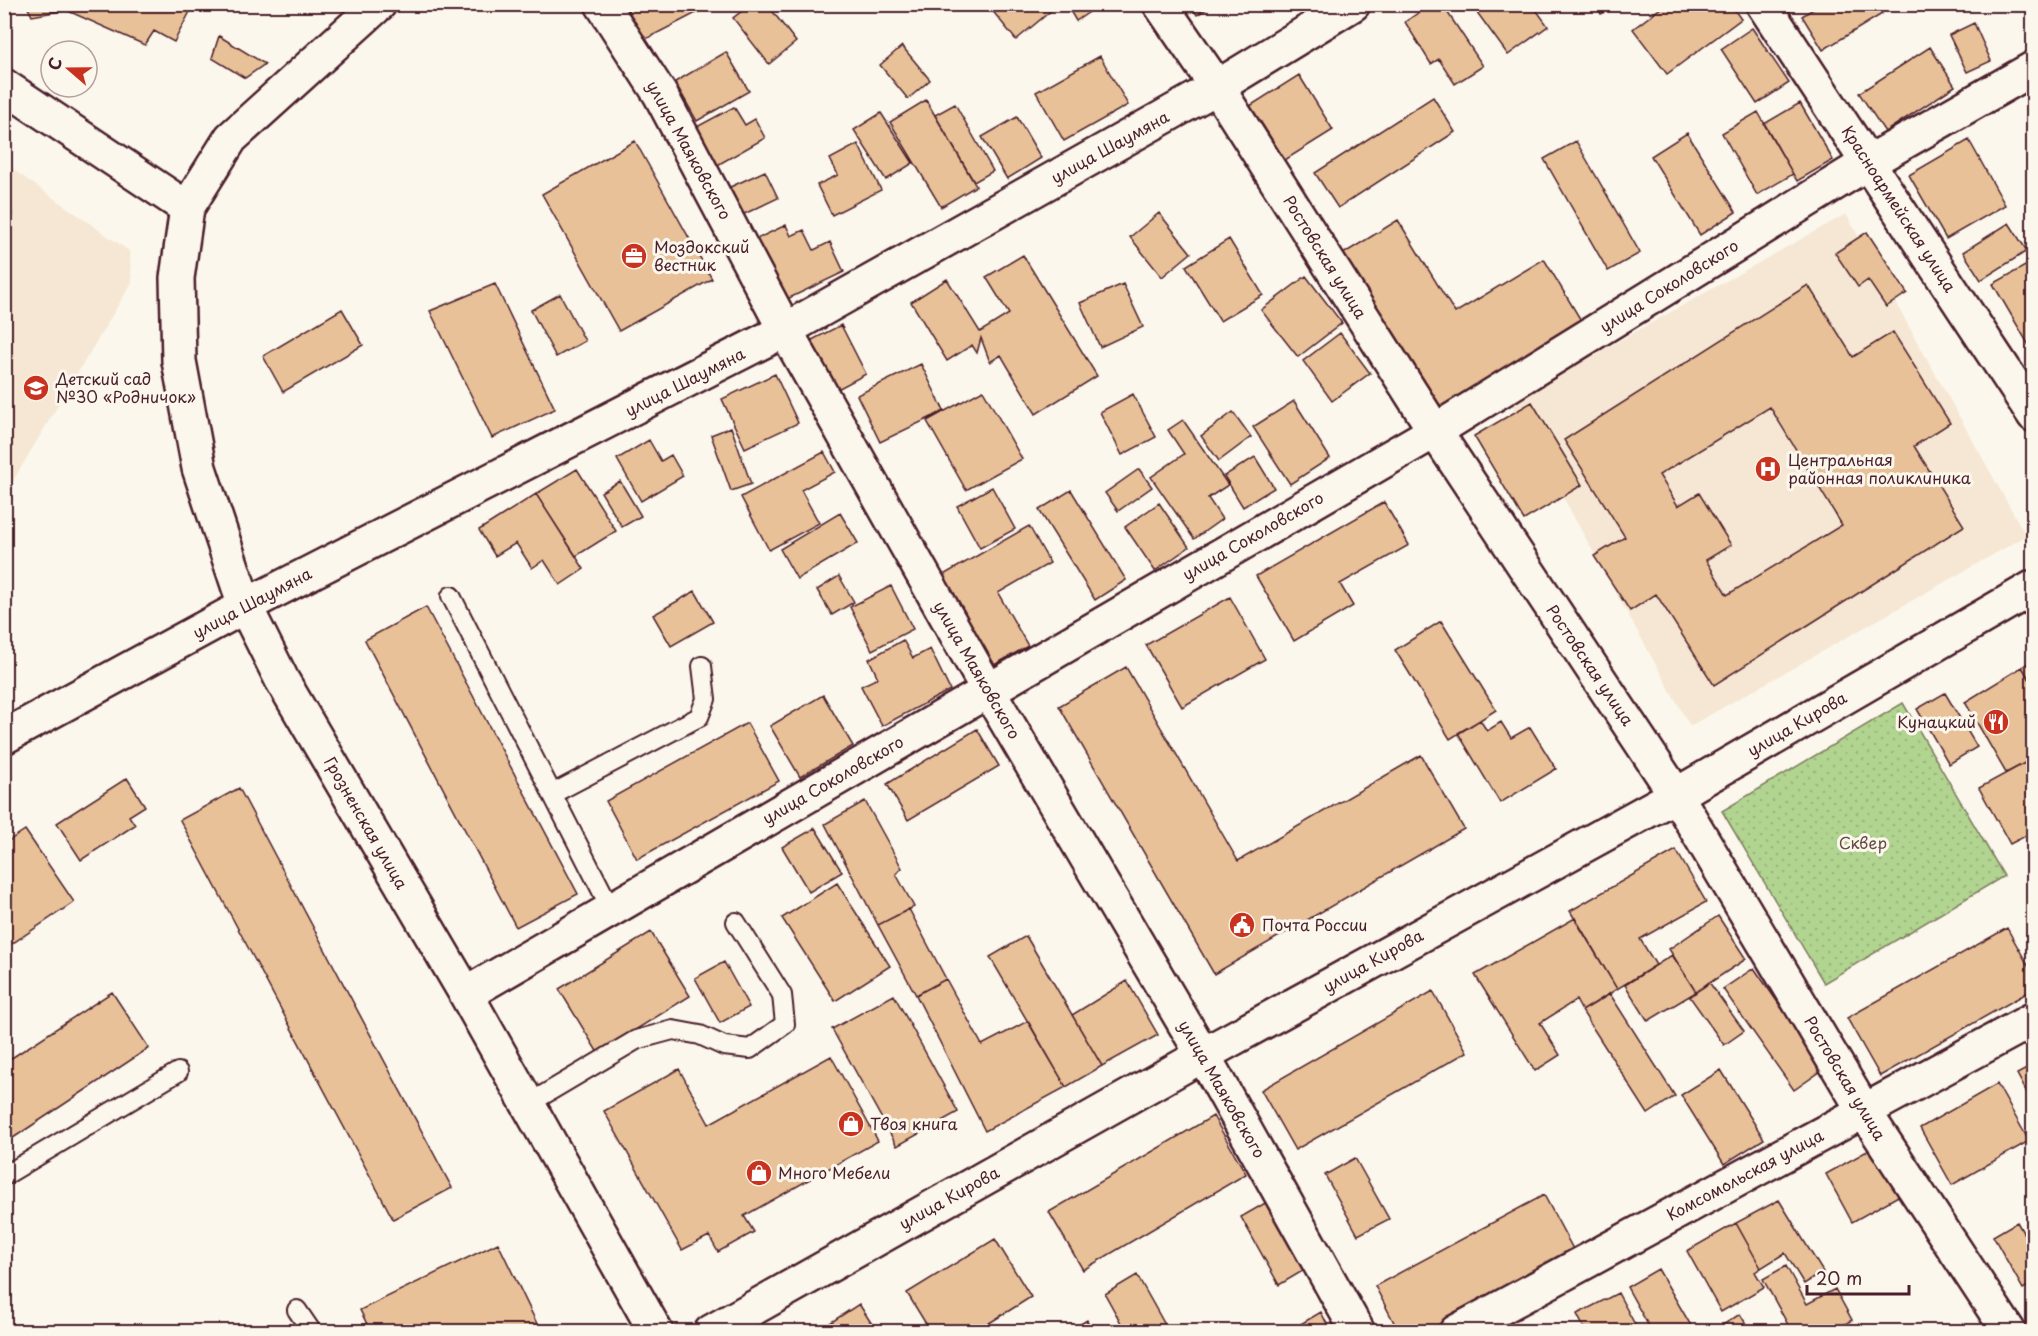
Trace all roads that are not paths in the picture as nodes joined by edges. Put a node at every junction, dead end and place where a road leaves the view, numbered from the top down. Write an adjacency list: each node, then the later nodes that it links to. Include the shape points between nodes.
1 (380, 4): 10 (street, via 231,138)
2 (602, 4): 11 (street, улица Маяковского, via 660,94)
3 (1160, 4): 8 (street, Ростовская улица)
4 (1353, 4): 8 (street, улица Шаумяна)
5 (1763, 4): 9 (street, Красноармейская улица)
6 (2034, 68): 9 (street, улица Соколовского)
7 (4, 86): 10 (street)
8 (1216, 87): 11 (street, улица Шаумяна); 13 (street, Ростовская улица)
9 (1869, 162): 12 (street, Красноармейская улица); 13 (street, улица Соколовского)
10 (186, 208): 16 (street, Грозненская улица, via 177,278 179,361 199,468)
11 (785, 330): 16 (street, улица Шаумяна); 18 (street, улица Маяковского)
12 (2034, 415)
13 (1435, 431): 18 (street, улица Соколовского); 21 (street, Ростовская улица)
14 (2034, 587): 21 (street, улица Кирова)
15 (451, 596): 20 (lane)
16 (245, 606): 19 (street, улица Шаумяна); 24 (street, Грозненская улица, via 282,680)
17 (702, 666): 20 (lane, via 706,699 699,717)
18 (988, 690): 22 (street, улица Соколовского); 26 (street, улица Маяковского)
19 (4, 737)
20 (552, 794): 22 (lane)
21 (1676, 795): 26 (street, улица Кирова); 29 (street, Ростовская улица)
22 (611, 909): 24 (street, улица Соколовского)
23 (736, 922): 28 (lane, via 782,995 785,1024 750,1049 724,1046 700,1035 673,1030 636,1040)
24 (466, 994): 28 (street, Грозненская улица)
25 (2034, 1019): 29 (street, Комсомольская улица)
26 (1203, 1055): 34 (street, улица Кирова); 35 (street, улица Маяковского)
27 (178, 1072): 30 (lane)
28 (528, 1104): 33 (street, Грозненская улица)
29 (1864, 1111): 36 (street, Комсомольская улица); 37 (street, Ростовская улица)
30 (4, 1176)
31 (297, 1310): 32 (lane)
32 (312, 1332)
33 (656, 1332)
34 (711, 1332)
35 (1358, 1332)
36 (1456, 1332)
37 (2009, 1332)

